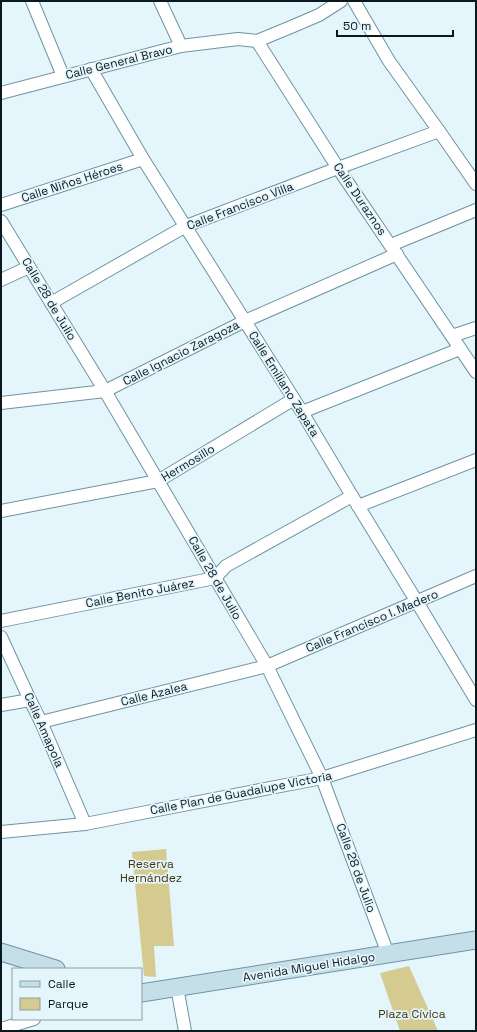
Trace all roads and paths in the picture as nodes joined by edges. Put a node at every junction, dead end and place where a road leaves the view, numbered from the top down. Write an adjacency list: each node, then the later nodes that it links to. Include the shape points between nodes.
1 (32, 1): 8 (street)
2 (160, 1): 6 (street)
3 (341, 1): 5 (street, via 319,15)
4 (354, 1): 10 (street, via 389,61)
5 (257, 41): 6 (street, Calle General Bravo, via 238,39); 12 (street, Calle Duraznos)
6 (181, 46): 7 (street, Calle General Bravo)
7 (91, 69): 8 (street, Calle General Bravo); 11 (street, Calle Emiliano Zapata)
8 (63, 76): 9 (street, Calle General Bravo)
9 (1, 93)
10 (439, 131): 12 (street, Calle Francisco Villa); 13 (street)
11 (143, 159): 14 (street, Calle Niños Héroes); 17 (street, Calle Emiliano Zapata)
12 (338, 168): 17 (street, Calle Francisco Villa); 18 (street, Calle Duraznos)
13 (476, 184)
14 (1, 205)
15 (476, 210): 18 (street, Calle Ignacio Zaragoza)
16 (1, 221): 19 (street, Calle 28 de Julio)
17 (186, 226): 21 (street, Calle Francisco Villa); 22 (street, Calle Emiliano Zapata)
18 (394, 250): 22 (street, Calle Ignacio Zaragoza); 24 (street, Calle Duraznos)
19 (29, 266): 20 (street); 21 (street, Calle 28 de Julio)
20 (1, 280)
21 (51, 303): 27 (street, Calle 28 de Julio)
22 (245, 321): 27 (street, Calle Ignacio Zaragoza); 28 (street, Calle Emiliano Zapata)
23 (476, 328): 24 (street)
24 (452, 336): 25 (street, Calle Duraznos)
25 (460, 349): 26 (street, Calle Duraznos); 30 (street)
26 (476, 372)
27 (105, 392): 29 (street, Calle Ignacio Zaragoza); 32 (street, Calle 28 de Julio)
28 (294, 399): 30 (street, Calle Emiliano Zapata); 32 (street, Hermosillo)
29 (1, 403)
30 (302, 412): 33 (street, Calle Emiliano Zapata)
31 (476, 460): 33 (street)
32 (158, 481): 34 (street, Hermosillo); 36 (street, Calle 28 de Julio)
33 (355, 501): 36 (street, via 226,566); 37 (street, Calle Emiliano Zapata)
34 (1, 511)
35 (476, 576): 37 (street, Calle Francisco I. Madero)
36 (215, 578): 38 (street, Calle Benito Juárez); 40 (street, Calle 28 de Julio)
37 (417, 602): 40 (street, Calle Francisco I. Madero); 42 (street, Calle Emiliano Zapata)
38 (1, 621)
39 (1, 637): 41 (street, Calle Amapola)
40 (267, 666): 44 (street, Calle Azalea); 46 (street, Calle 28 de Julio)
41 (30, 700): 43 (street); 44 (street, Calle Amapola)
42 (476, 700)
43 (1, 706)
44 (41, 722): 47 (street, Calle Amapola)
45 (476, 730): 46 (street, Calle Plan de Guadalupe Victoria)
46 (322, 778): 47 (street, Calle Plan de Guadalupe Victoria); 51 (street, Calle 28 de Julio)
47 (85, 824): 48 (street, Calle Plan de Guadalupe Victoria)
48 (1, 832)
49 (476, 940): 51 (main road, Avenida Miguel Hidalgo)
50 (1, 952): 52 (main road)
51 (388, 954): 53 (main road, Avenida Miguel Hidalgo)
52 (53, 968)
53 (176, 987): 54 (main road, Avenida Miguel Hidalgo); 57 (street)
54 (142, 993)
55 (31, 1020): 56 (street)
56 (1, 1029)
57 (184, 1031)

